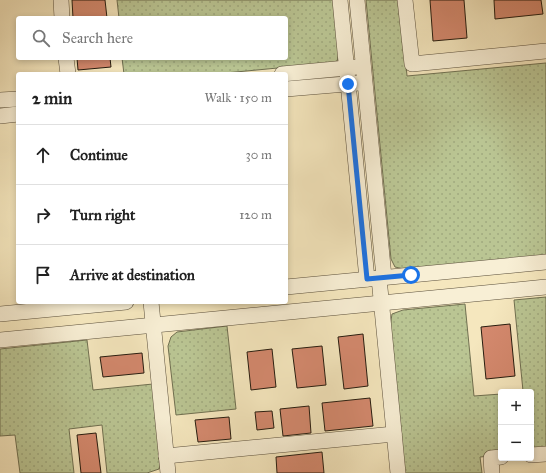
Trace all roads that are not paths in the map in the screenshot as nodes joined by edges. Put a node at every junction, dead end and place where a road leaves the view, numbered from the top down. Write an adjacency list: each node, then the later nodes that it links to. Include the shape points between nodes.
1 (61, 0): 5 (street)
2 (340, 0): 9 (street)
3 (357, 0): 8 (street)
4 (405, 0): 6 (street, via 412,64)
5 (62, 16)
6 (546, 51)
7 (66, 60): 10 (street)
8 (364, 67): 9 (street); 12 (street)
9 (347, 68): 11 (street); 13 (street)
10 (68, 72)
11 (288, 73)
12 (365, 82): 13 (street); 20 (street)
13 (348, 84): 14 (street); 20 (street)
14 (288, 89)
15 (16, 99): 16 (street)
16 (0, 100)
17 (16, 114): 18 (street)
18 (0, 116)
19 (546, 262): 20 (street)
20 (377, 278): 21 (street); 23 (street)
21 (288, 287)
22 (546, 287): 23 (street)
23 (382, 303): 27 (street); 29 (street)
24 (105, 304): 26 (street)
25 (151, 304): 27 (street)
26 (0, 314)
27 (154, 325): 28 (street); 32 (street)
28 (0, 340)
29 (394, 434): 32 (street); 35 (street)
30 (546, 454): 31 (street)
31 (534, 455)
32 (166, 456): 34 (street)
33 (498, 457): 36 (street, via 491,458)
34 (168, 473)
35 (398, 473)
36 (492, 473)

